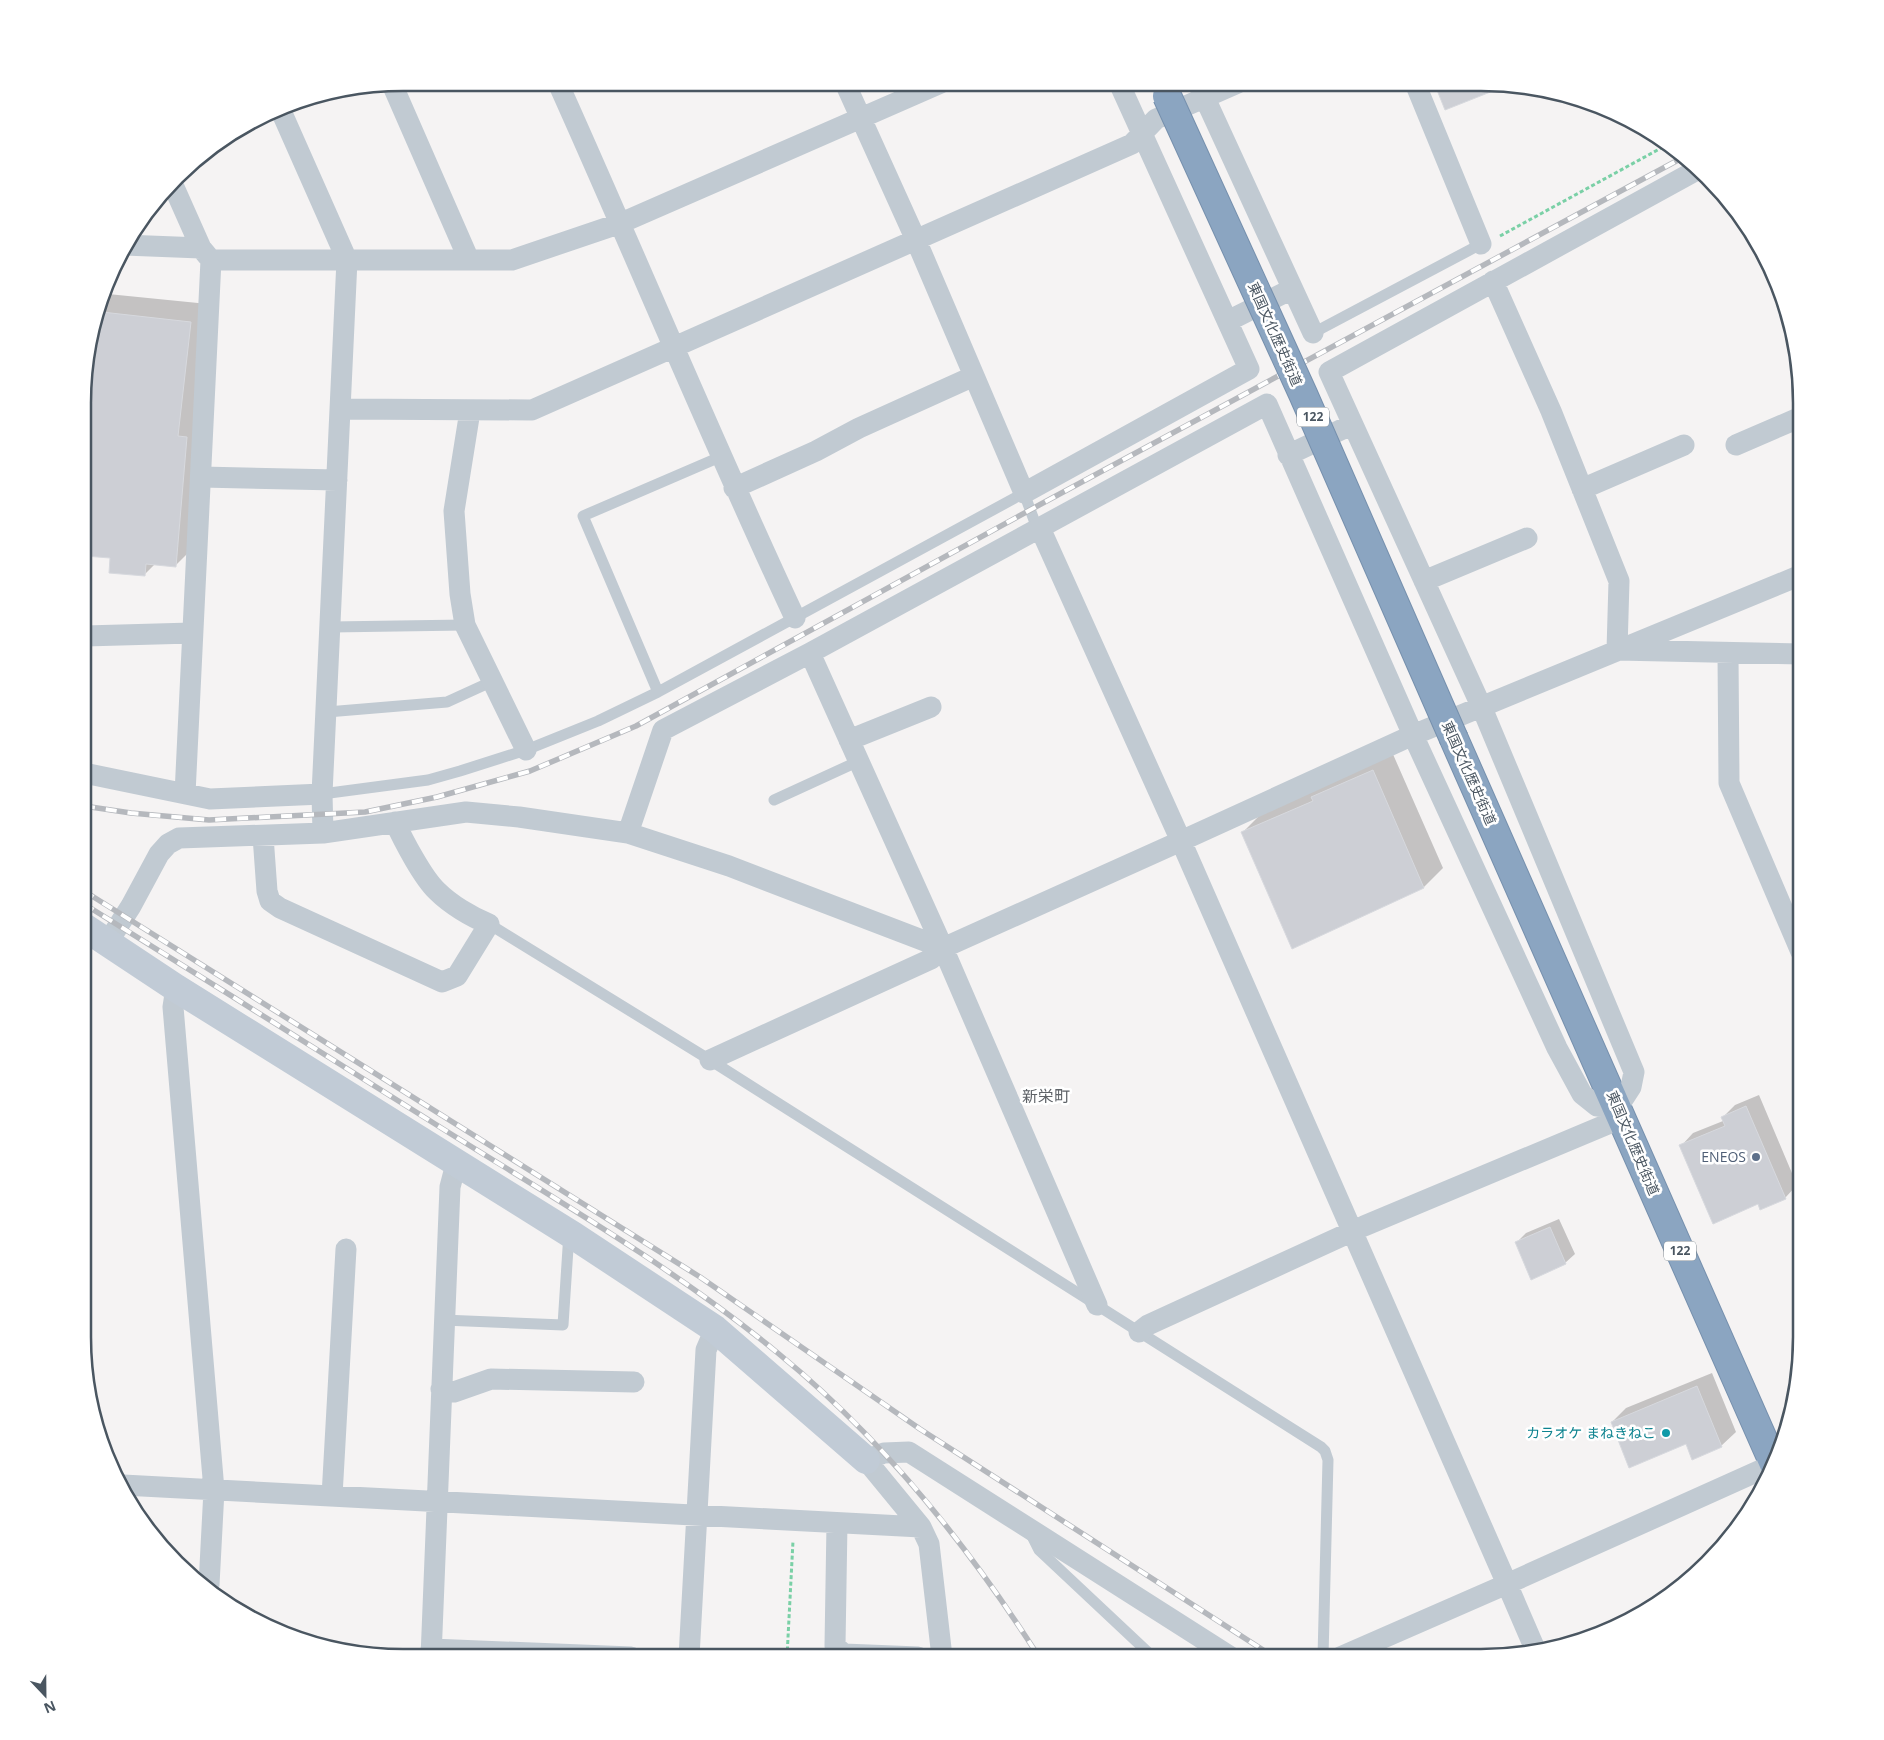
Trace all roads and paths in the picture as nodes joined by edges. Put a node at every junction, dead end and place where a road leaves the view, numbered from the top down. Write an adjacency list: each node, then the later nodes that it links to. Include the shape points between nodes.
1 (395, 91): 22 (street)
2 (562, 91): 16 (street)
3 (849, 91): 11 (street)
4 (922, 91): 11 (street)
5 (1123, 91): 12 (street)
6 (1165, 91): 80 (highway, 東国文化歴史街道 / 122, bridge)
7 (1199, 91): 12 (street)
8 (1201, 91): 24 (street)
9 (1418, 91): 18 (street)
10 (282, 116): 21 (street)
11 (861, 117): 16 (street); 17 (street)
12 (1141, 132): 17 (street, via 1132,144); 25 (street)
13 (1661, 149): 18 (path)
14 (1692, 173): 23 (street)
15 (175, 190): 20 (street)
16 (621, 223): 22 (street, via 512,260); 27 (street)
17 (916, 240): 27 (street); 28 (street)
18 (1481, 244): 26 (lane)
19 (134, 246): 20 (street)
20 (206, 254): 21 (street); 37 (street)
21 (347, 260): 22 (street); 29 (street)
22 (468, 260)
23 (1493, 281): 32 (street, via 1328,372); 40 (street)
24 (1292, 290): 25 (street); 26 (street)
25 (1228, 321): 41 (street, via 1249,369)
26 (1313, 333)
27 (672, 347): 30 (street, via 532,410); 36 (street)
28 (974, 376): 39 (street); 41 (street)
29 (341, 409): 30 (street); 38 (street)
30 (470, 411): 47 (street, via 454,511)
31 (1793, 420): 34 (street)
32 (1351, 425): 35 (street); 45 (street)
33 (1684, 445): 40 (street)
34 (1736, 445)
35 (1288, 455): 42 (street, via 1267,404); 60 (street)
36 (720, 457): 39 (street); 56 (lane, via 583,516)
37 (201, 477): 38 (street); 49 (street)
38 (337, 480): 48 (street)
39 (734, 488): 46 (street)
40 (1582, 489): 51 (street, via 1619,581)
41 (1024, 493): 42 (lane); 46 (lane)
42 (1040, 528): 52 (street); 72 (street)
43 (1527, 538): 45 (street)
44 (1793, 578): 51 (street)
45 (1424, 581): 58 (street)
46 (795, 618): 56 (lane)
47 (465, 625): 48 (lane); 55 (street)
48 (331, 627): 59 (street)
49 (192, 634): 50 (street); 65 (street)
50 (91, 636)
51 (1617, 650): 53 (street); 58 (street)
52 (810, 653): 61 (street); 70 (street, via 663,730)
53 (1728, 654): 54 (street); 75 (street, via 1729,782)
54 (1793, 654)
55 (493, 681): 59 (lane, via 447,702); 62 (street)
56 (658, 692): 62 (lane)
57 (931, 707): 61 (street)
58 (1482, 708): 60 (street); 80 (street, via 1634,1072)
59 (327, 712): 66 (street)
60 (1413, 736): 72 (street); 80 (street, via 1556,1048 1582,1094 1597,1106)
61 (849, 740): 63 (street)
62 (526, 750): 66 (lane, via 428,780)
63 (859, 761): 67 (lane); 77 (street)
64 (91, 774): 65 (street)
65 (185, 794): 66 (street, via 210,798)
66 (322, 794): 69 (street)
67 (774, 800)
68 (395, 822): 69 (street); 70 (street, via 466,812); 73 (street, via 436,891)
69 (323, 833): 71 (street)
70 (628, 833): 77 (street, via 730,866)
71 (263, 836): 73 (street, via 266,891 270,901 442,982 457,976); 76 (street, via 179,838 168,844)
72 (1181, 841): 77 (street); 82 (street)
73 (489, 924): 79 (lane)
74 (91, 932): 76 (street)
75 (1793, 933)
76 (108, 942): 78 (street)
77 (943, 948): 79 (street, via 931,959); 85 (street)
78 (176, 988): 81 (street); 95 (street, via 173,1008)
79 (710, 1060): 85 (lane)
80 (1620, 1112): 82 (street); 91 (highway, 東国文化歴史街道 / 122)
81 (456, 1164): 83 (street); 86 (street, via 450,1187)
82 (1352, 1232): 88 (street, via 1148,1325); 104 (street)
83 (569, 1234): 86 (lane, via 563,1325); 87 (street)
84 (346, 1249): 96 (street)
85 (1097, 1304): 88 (lane)
86 (443, 1320): 90 (street)
87 (714, 1329): 92 (street); 98 (street, via 706,1350)
88 (1139, 1332): 113 (lane, via 1325,1451 1328,1460)
89 (634, 1382): 90 (street, via 491,1379 454,1392)
90 (441, 1389): 97 (street)
91 (1770, 1454)
92 (866, 1460): 101 (street, via 884,1453 909,1452); 102 (street)
93 (1764, 1469): 104 (street)
94 (129, 1485): 95 (street)
95 (214, 1490): 96 (street); 103 (street)
96 (332, 1496): 97 (street)
97 (438, 1501): 98 (street); 106 (street)
98 (697, 1514): 99 (street); 107 (street)
99 (794, 1520): 100 (street); 108 (path)
100 (837, 1523): 102 (street); 109 (street, via 835,1646)
101 (1027, 1526): 111 (lane, via 1039,1550); 112 (street)
102 (920, 1527): 110 (street, via 929,1544)
103 (209, 1581)
104 (1507, 1584): 105 (street); 114 (street)
105 (1534, 1644)
106 (431, 1649)
107 (689, 1649)
108 (787, 1649)
109 (838, 1649)
110 (941, 1649)
111 (1144, 1649)
112 (1219, 1649)
113 (1322, 1649)
114 (1358, 1649)

